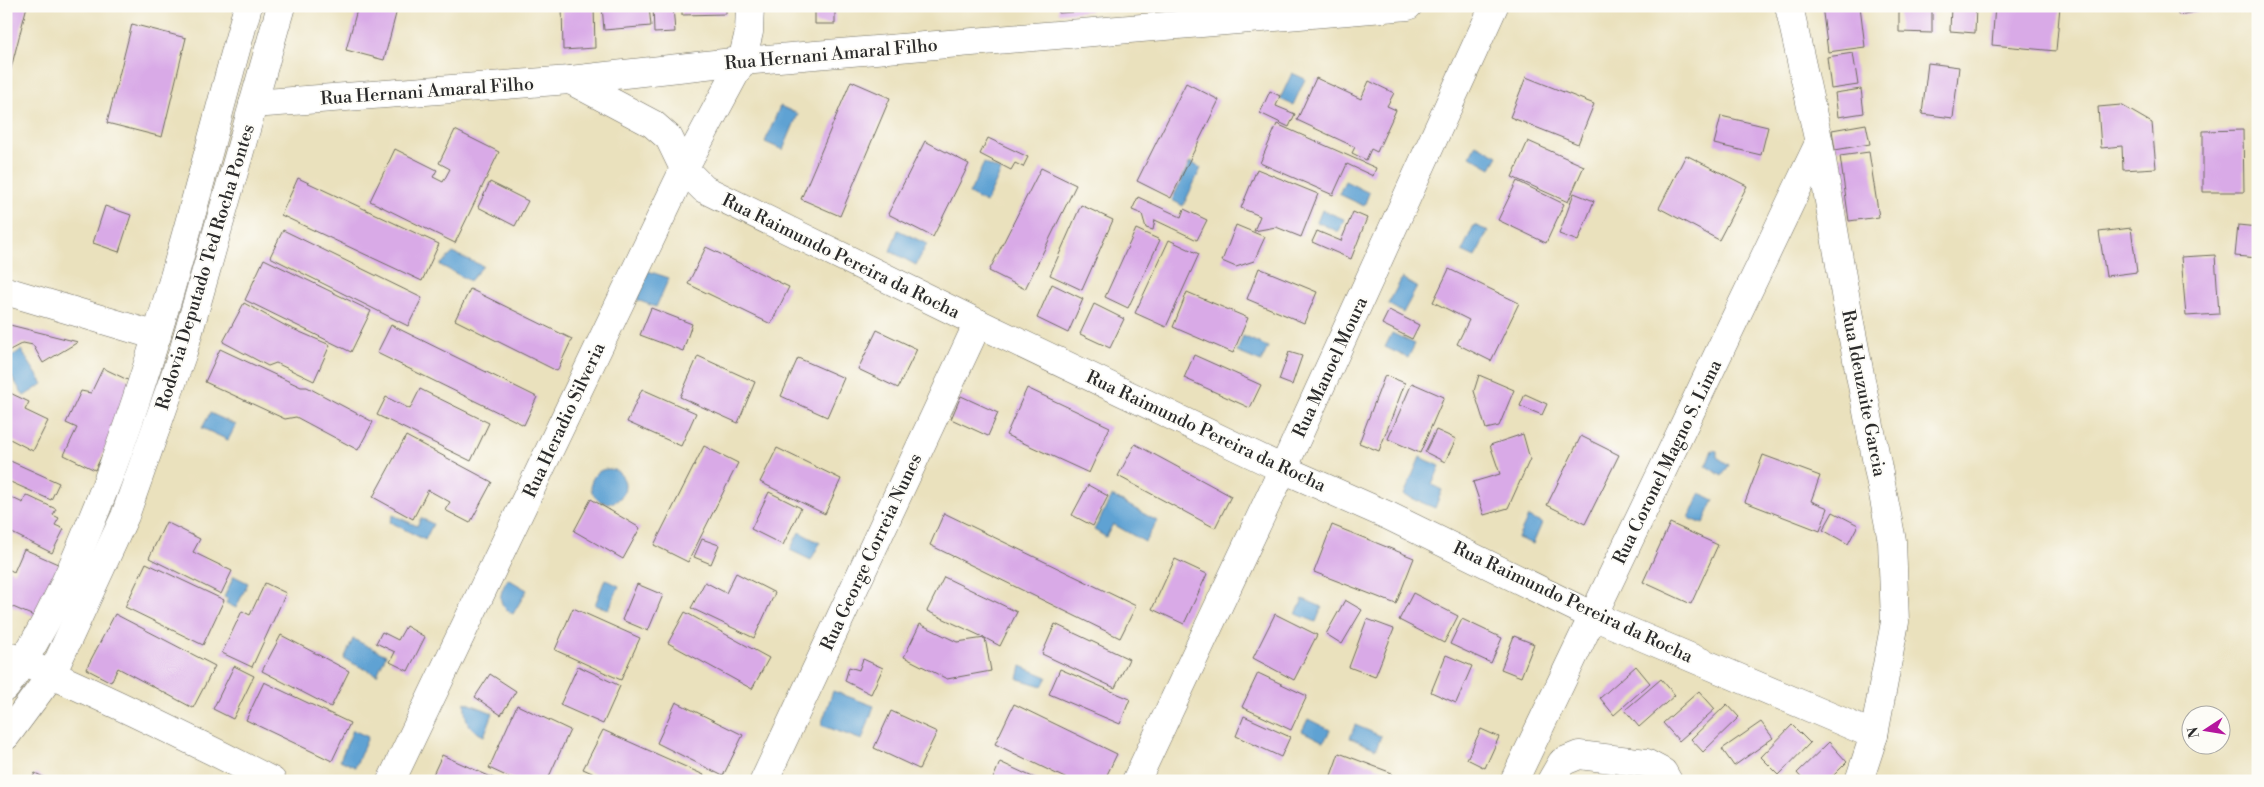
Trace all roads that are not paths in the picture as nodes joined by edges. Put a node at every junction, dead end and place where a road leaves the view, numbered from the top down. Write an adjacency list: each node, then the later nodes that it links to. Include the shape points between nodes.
1 (248, 6): 16 (street, Rodovia Deputado Ted Rocha Pontes)
2 (281, 6): 11 (street, Rodovia Deputado Ted Rocha Pontes)
3 (750, 6): 9 (street, Rua Heradio Silveria, via 749,32)
4 (1408, 6): 7 (street, Rua Hernani Amaral Filho)
5 (1494, 6): 17 (street, Rua Manoel Moura)
6 (1789, 6): 12 (street, Rua Ideuzuite Garcia)
7 (1362, 8): 8 (street, Rua Hernani Amaral Filho)
8 (1204, 15): 9 (street, Rua Hernani Amaral Filho)
9 (742, 61): 10 (street, Rua Hernani Amaral Filho); 13 (street, Rua Heradio Silveria)
10 (570, 80): 11 (street, Rua Hernani Amaral Filho); 13 (street, Rua Raimundo Pereira da Rocha, via 654,124 670,138)
11 (253, 104): 20 (street, Rodovia Deputado Ted Rocha Pontes, via 183,352 164,406 125,516)
12 (1819, 143): 18 (street, Rua Coronel Magno S. Lima); 22 (street, Rua Ideuzuite Garcia, via 1892,541 1895,622)
13 (684, 169): 15 (street, Rua Raimundo Pereira da Rocha, via 704,189); 25 (street, Rua Heradio Silveria)
14 (6, 292): 16 (street)
15 (978, 323): 17 (street, Rua Raimundo Pereira da Rocha); 26 (street, Rua George Correia Nunes)
16 (156, 336): 19 (street, Rodovia Deputado Ted Rocha Pontes, via 123,439 81,550)
17 (1283, 469): 18 (street, Rua Raimundo Pereira da Rocha, via 1389,516); 27 (street, Rua Manoel Moura)
18 (1593, 616): 22 (street, Rua Raimundo Pereira da Rocha); 28 (street, Rua Coronel Magno S. Lima)
19 (15, 659): 20 (street); 21 (street, Rodovia Deputado Ted Rocha Pontes)
20 (52, 674): 23 (street, Rodovia Deputado Ted Rocha Pontes); 24 (street)
21 (6, 686)
22 (1874, 735): 31 (street, Rua Ideuzuite Garcia)
23 (6, 736)
24 (272, 781)
25 (391, 781)
26 (764, 781)
27 (1136, 781)
28 (1514, 781)
29 (1552, 781): 30 (street, via 1562,762 1579,755 1646,763 1663,772)
30 (1668, 781)
31 (1859, 781)

